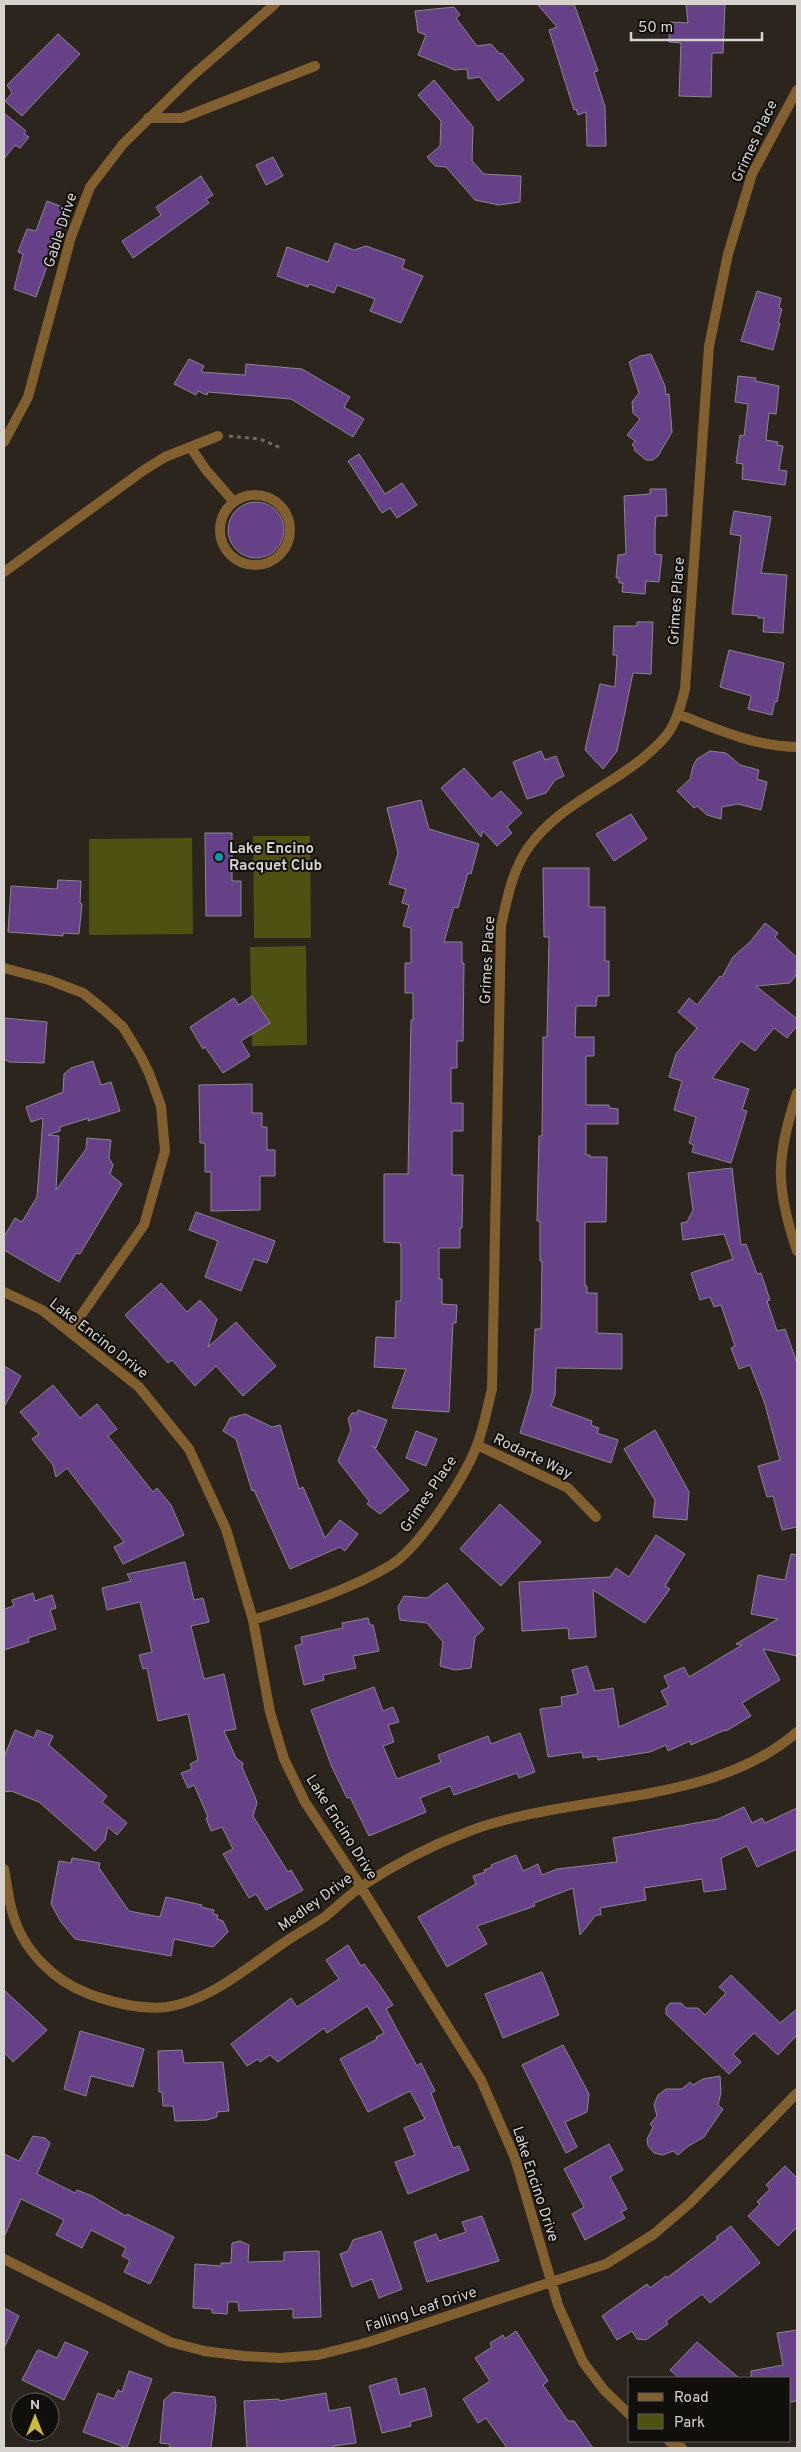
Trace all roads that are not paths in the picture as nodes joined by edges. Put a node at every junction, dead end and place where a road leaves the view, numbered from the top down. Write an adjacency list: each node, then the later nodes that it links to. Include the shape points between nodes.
1 (275, 4): 4 (street, Gable Drive)
2 (315, 66): 4 (street, via 182,118)
3 (797, 90): 10 (street, Grimes Place, via 752,174 728,254 709,346 685,689)
4 (148, 118): 6 (street, Gable Drive, via 103,168 82,204 70,237 28,397)
5 (218, 436): 7 (street)
6 (4, 442)
7 (191, 448): 8 (street); 9 (street, via 144,470)
8 (234, 502): 8 (street, via 221,521 223,544 240,562 251,565 274,560 289,540 290,530 283,510 266,497 255,495)
9 (4, 572)
10 (678, 714): 11 (street, via 735,738); 17 (street, Grimes Place, via 666,737 638,762 549,824 528,848 510,882 501,926 492,1389)
11 (797, 747)
12 (4, 968): 16 (street, via 83,993 104,1010 122,1027 140,1055 161,1106 165,1151 144,1225)
13 (797, 1094): 14 (street, via 780,1158 786,1217)
14 (797, 1251)
15 (4, 1292): 16 (street, Lake Encino Drive, via 42,1310)
16 (70, 1331): 19 (street, Lake Encino Drive, via 139,1387 189,1449 226,1529)
17 (477, 1445): 18 (street, Rodarte Way, via 568,1488); 19 (street, Grimes Place, via 461,1478 420,1537 392,1564 325,1598)
18 (596, 1517)
19 (253, 1620): 22 (street, Lake Encino Drive, via 270,1712 284,1759 305,1802)
20 (797, 1732): 22 (street, Medley Drive, via 778,1748 742,1767 701,1782 556,1808 468,1831 414,1855)
21 (4, 1869): 22 (street, Medley Drive, via 12,1911 22,1939 52,1974 74,1988 135,2007 168,2007 200,1997 324,1917)
22 (361, 1887): 25 (street, Lake Encino Drive, via 481,2080 515,2158)
23 (797, 2094): 25 (street, Falling Leaf Drive, via 690,2203 654,2234 606,2264)
24 (4, 2259): 25 (street, Falling Leaf Drive, via 170,2342 204,2351 280,2358 318,2355 369,2342)
25 (552, 2282): 26 (street, Lake Encino Drive, via 558,2305 583,2362 604,2390)
26 (628, 2413)
27 (671, 2442): 28 (street)
28 (682, 2448)

